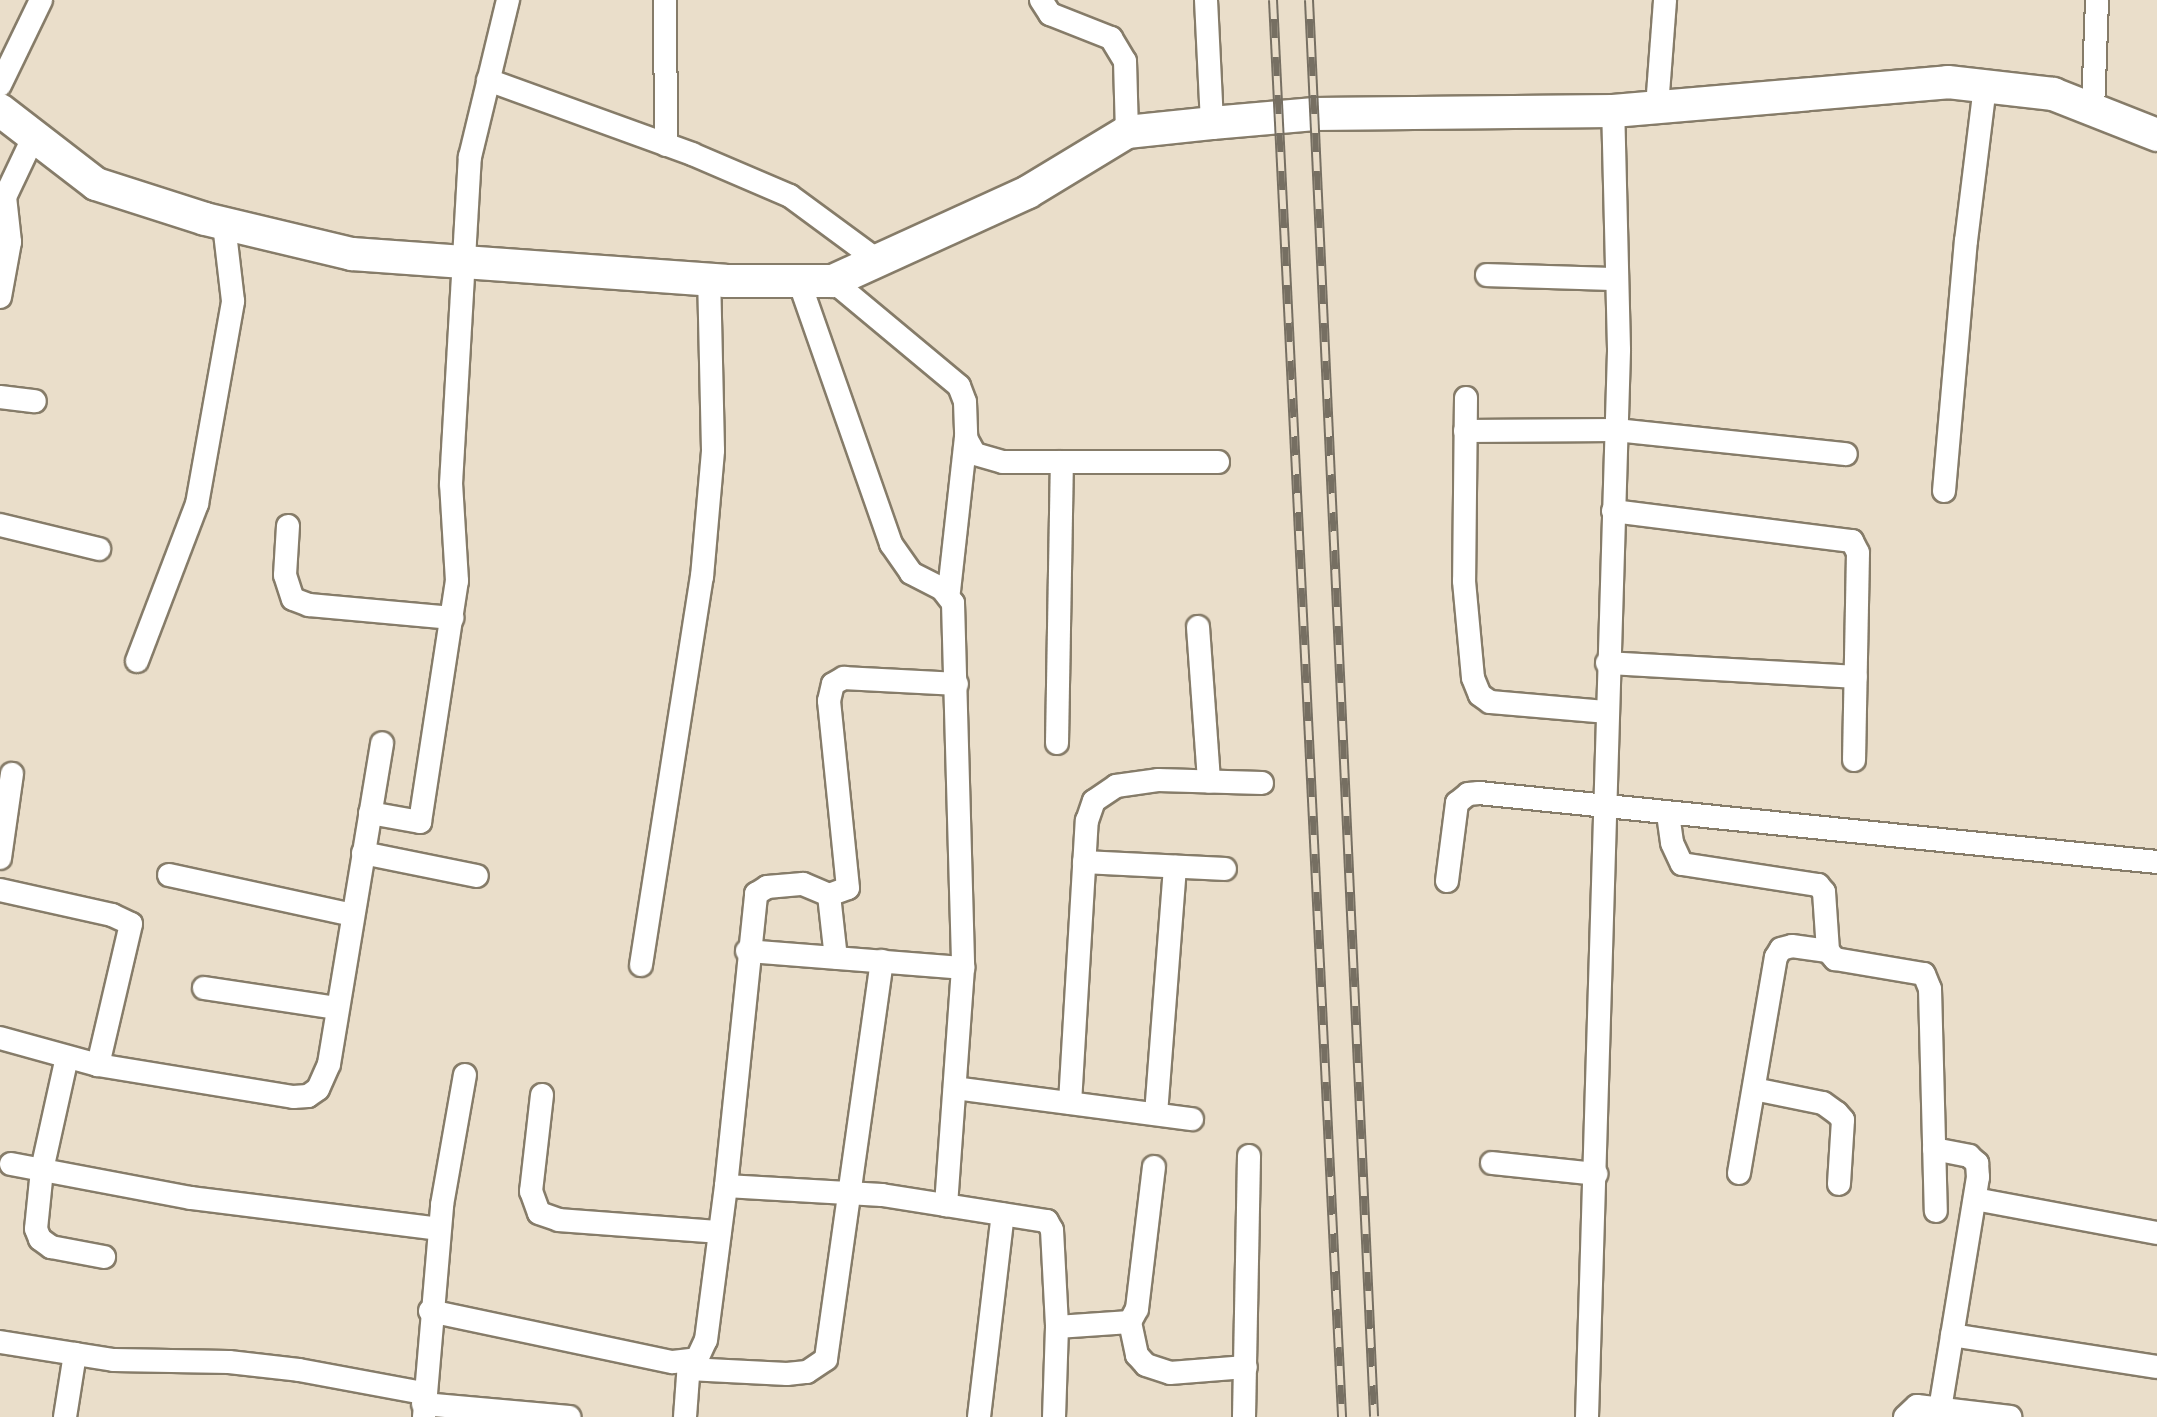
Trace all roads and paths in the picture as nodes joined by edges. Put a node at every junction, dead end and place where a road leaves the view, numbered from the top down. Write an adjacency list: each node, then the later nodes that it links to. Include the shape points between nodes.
1 (40, 0): 9 (street)
2 (508, 0): 8 (street)
3 (665, 0): 19 (street)
4 (1040, 0): 16 (street, via 1050,14 1111,38 1125,61)
5 (1206, 0): 15 (street)
6 (1665, 0): 11 (street)
7 (2097, 0): 14 (street)
8 (488, 80): 19 (street); 22 (street, via 470,157)
9 (0, 85)
10 (1985, 86): 11 (main road, via 1948,82); 14 (main road, via 2053,94); 38 (street)
11 (1657, 107): 13 (main road)
12 (0, 110): 18 (main road)
13 (1613, 110): 15 (main road, via 1315,114); 24 (street)
14 (2094, 110): 17 (main road)
15 (1212, 123): 16 (main road)
16 (1127, 132): 21 (main road, via 1028,192)
17 (2157, 134)
18 (34, 136): 20 (main road, via 96,184); 28 (street, via 5,197 10,242)
19 (666, 144): 21 (street, via 790,196)
20 (224, 224): 22 (main road, via 352,254); 46 (street, via 232,301 197,504)
21 (874, 258): 27 (main road)
22 (461, 262): 25 (main road); 44 (street)
23 (1486, 275): 24 (street)
24 (1617, 279): 33 (street)
25 (709, 280): 26 (main road); 76 (street, via 713,450 702,577)
26 (799, 281): 27 (main road); 43 (street, via 891,544 912,573)
27 (833, 281): 34 (street, via 959,386)
28 (0, 297)
29 (0, 397): 31 (street)
30 (1466, 398): 32 (street)
31 (35, 401)
32 (1465, 430): 33 (street); 50 (street, via 1464,581 1480,694 1490,702)
33 (1616, 430): 35 (street); 39 (street)
34 (966, 438): 36 (street, via 975,454 1002,462); 43 (street)
35 (1846, 454)
36 (1062, 462): 37 (street); 51 (street)
37 (1218, 462)
38 (1944, 491)
39 (1613, 511): 47 (street); 48 (street, via 1852,540 1858,553)
40 (0, 525): 42 (street)
41 (288, 526): 44 (street, via 286,575 293,599 309,606)
42 (99, 549)
43 (948, 594): 49 (street)
44 (452, 618): 58 (street, via 420,822)
45 (1198, 627): 55 (street)
46 (138, 661)
47 (1607, 663): 48 (street); 50 (street)
48 (1856, 677): 53 (street)
49 (957, 684): 70 (street, via 844,678 833,684 829,701 848,888); 77 (street)
50 (1606, 712): 57 (street)
51 (1056, 743)
52 (382, 744): 58 (street)
53 (1854, 760)
54 (12, 774): 61 (street)
55 (1209, 782): 56 (street); 62 (street, via 1116,786 1094,801)
56 (1262, 783)
57 (1604, 808): 59 (street); 68 (street, via 1468,794 1457,804); 97 (street)
58 (370, 812): 60 (street)
59 (1668, 814): 63 (street); 73 (street, via 1682,864 1818,885)
60 (362, 853): 67 (street); 71 (street)
61 (0, 858)
62 (1084, 862): 64 (street); 87 (street)
63 (2157, 862)
64 (1176, 867): 65 (street); 88 (street)
65 (1225, 869)
66 (169, 875): 71 (street)
67 (477, 876)
68 (1447, 881)
69 (0, 890): 82 (street, via 131,924)
70 (829, 895): 72 (street, via 804,884 756,894); 74 (street)
71 (352, 915): 79 (street)
72 (747, 951): 74 (street); 99 (street)
73 (1828, 951): 85 (street, via 1792,946 1776,957); 90 (street, via 1835,959 1924,974 1930,988)
74 (836, 958): 75 (street)
75 (882, 962): 77 (street); 100 (street)
76 (641, 965)
77 (963, 968): 84 (street)
78 (204, 988): 79 (street)
79 (337, 1008): 82 (street, via 329,1064 308,1096)
80 (0, 1038): 81 (street)
81 (67, 1056): 82 (street); 95 (street)
82 (98, 1065)
83 (465, 1075): 105 (street)
84 (955, 1088): 87 (street); 102 (street)
85 (1754, 1088): 96 (street); 98 (street, via 1823,1103 1837,1113 1843,1120)
86 (542, 1095): 106 (street, via 531,1191 538,1213)
87 (1070, 1102): 88 (street)
88 (1156, 1114): 89 (street)
89 (1192, 1119)
90 (1934, 1148): 101 (street, via 1977,1163); 103 (street)
91 (1248, 1156): 116 (street)
92 (1492, 1163): 97 (street)
93 (11, 1164): 95 (street)
94 (1154, 1167): 110 (street, via 1137,1310)
95 (42, 1170): 105 (street, via 191,1198); 108 (street, via 35,1210 40,1239)
96 (1739, 1173)
97 (1596, 1174): 126 (street)
98 (1839, 1184)
99 (726, 1186): 100 (street); 106 (street)
100 (847, 1193): 102 (street); 115 (street, via 826,1359 807,1372 787,1374)
101 (1974, 1200): 107 (street); 112 (street)
102 (946, 1205): 104 (street)
103 (1936, 1211)
104 (1003, 1214): 111 (street, via 1047,1221 1052,1230); 123 (street)
105 (439, 1229): 109 (street)
106 (720, 1232): 115 (street, via 706,1340)
107 (2157, 1233)
108 (104, 1257)
109 (430, 1312): 115 (street); 118 (street)
110 (1130, 1322): 111 (street); 116 (street, via 1136,1355 1146,1364 1170,1373)
111 (1057, 1327): 124 (street)
112 (1952, 1335): 117 (street); 119 (street)
113 (0, 1342): 114 (street)
114 (76, 1354): 118 (street, via 229,1362); 120 (street)
115 (689, 1366): 122 (street)
116 (1246, 1366): 125 (street)
117 (2157, 1367)
118 (423, 1405): 121 (street)
119 (1940, 1409): 127 (street, via 1918,1406); 128 (street)
120 (66, 1417)
121 (568, 1417)
122 (686, 1417)
123 (979, 1417)
124 (1054, 1417)
125 (1244, 1417)
126 (1586, 1417)
127 (1905, 1417)
128 (2010, 1417)

